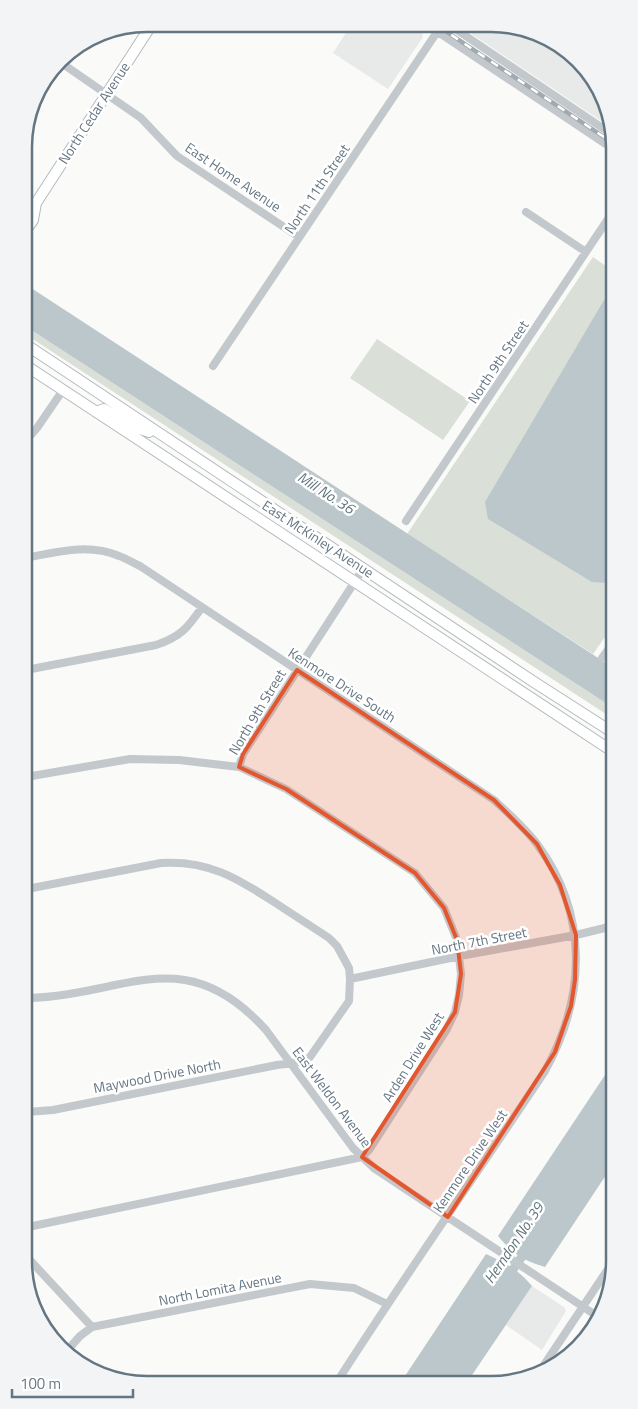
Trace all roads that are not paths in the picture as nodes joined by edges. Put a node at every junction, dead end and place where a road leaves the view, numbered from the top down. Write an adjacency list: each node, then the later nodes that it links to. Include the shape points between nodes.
1 (436, 32): 14 (street, North 11th Street)
2 (445, 32): 8 (street)
3 (461, 32): 7 (street)
4 (146, 33): 6 (main road, North Cedar Avenue)
5 (66, 66): 6 (street, East Home Avenue)
6 (107, 94): 9 (main road, North Cedar Avenue); 14 (street, East Home Avenue, via 141,118 177,156)
7 (604, 129)
8 (606, 144)
9 (36, 203): 10 (main road, North Cedar Avenue); 12 (main road, North Cedar Avenue)
10 (33, 205)
11 (526, 212): 15 (street)
12 (33, 220)
13 (606, 222): 15 (street, North 9th Street)
14 (299, 237): 17 (street, North 11th Street)
15 (586, 252): 23 (street, North 9th Street)
16 (33, 349): 22 (main road, East McKinley Avenue)
17 (213, 366)
18 (33, 370): 19 (main road, East McKinley Avenue)
19 (63, 390): 20 (main road, East McKinley Avenue); 21 (street)
20 (96, 412): 22 (main road, via 110,411 134,427); 26 (main road, East McKinley Avenue)
21 (33, 433)
22 (164, 437): 25 (main road, East McKinley Avenue)
23 (406, 521)
24 (33, 557): 27 (street, Kenmore Drive South, via 76,549 118,555)
25 (363, 569): 26 (street, North 9th Street); 32 (main road, East McKinley Avenue)
26 (354, 582): 31 (street, North 9th Street); 33 (main road, East McKinley Avenue)
27 (202, 607): 30 (street, via 192,623 169,641); 31 (street, Kenmore Drive South)
28 (606, 653): 29 (street)
29 (602, 658)
30 (33, 669)
31 (297, 670): 36 (street, North 9th Street, via 243,754); 40 (street, Kenmore Drive South, via 494,800 517,821 549,863 560,885)
32 (605, 728)
33 (593, 739): 34 (main road); 35 (main road, East McKinley Avenue)
34 (605, 743)
35 (605, 747)
36 (239, 767): 37 (street, Arden Drive West, via 179,760 130,759); 41 (street, Arden Drive West, via 286,789 416,873 444,908 453,927)
37 (32, 776)
38 (32, 888): 42 (street, via 161,863 210,867 245,883 329,938 344,957)
39 (605, 928): 40 (street, North 7th Street)
40 (576, 935): 41 (street, North 7th Street); 47 (street, Kenmore Drive West, via 572,1006 556,1052)
41 (460, 956): 42 (street, North 7th Street); 46 (street, Arden Drive West, via 459,995 447,1029)
42 (350, 979): 44 (street, via 349,1002 310,1057)
43 (32, 998): 44 (street, East Weldon Avenue, via 155,978 192,981 235,1001 251,1014)
44 (292, 1065): 45 (street, Maywood Drive North, via 277,1065); 46 (street, East Weldon Avenue)
45 (32, 1112)
46 (362, 1157): 47 (street, East Weldon Avenue); 48 (street)
47 (448, 1217): 51 (street, Kenmore Drive West); 52 (street, East Weldon Avenue)
48 (32, 1226)
49 (32, 1262): 54 (street)
50 (604, 1275): 52 (street)
51 (387, 1304): 54 (street, North Lomita Avenue, via 354,1288 310,1284); 57 (street, Kenmore Drive West)
52 (584, 1307): 53 (street, East Weldon Avenue); 56 (street)
53 (594, 1314)
54 (92, 1327): 55 (street, North Lomita Avenue)
55 (70, 1347)
56 (546, 1363)
57 (341, 1376)

